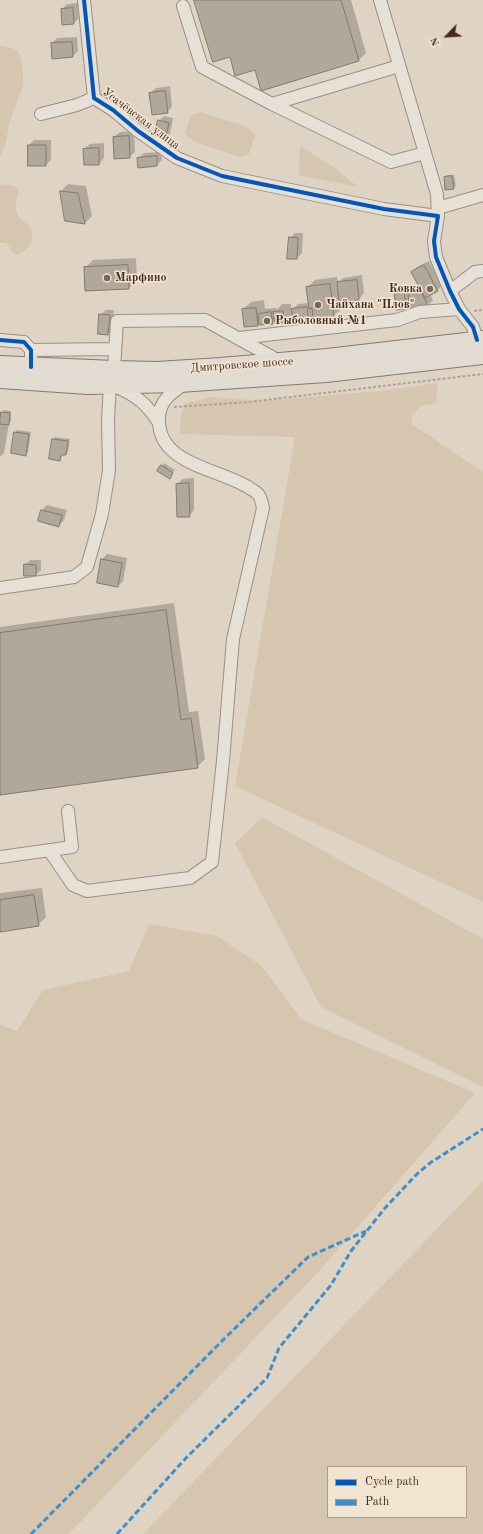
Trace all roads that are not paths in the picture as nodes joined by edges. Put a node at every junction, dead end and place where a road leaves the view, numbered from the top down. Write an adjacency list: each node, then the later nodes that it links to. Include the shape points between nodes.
1 (84, 0): 5 (street, Усачёвская улица)
2 (380, 0): 4 (street)
3 (184, 6): 6 (street, via 202,67)
4 (399, 66): 6 (street); 8 (street)
5 (94, 98): 7 (street); 10 (street, Усачёвская улица, via 177,158 222,176 384,209)
6 (272, 104): 8 (street, via 392,162)
7 (41, 114)
8 (425, 153): 10 (street, via 434,180)
9 (483, 195): 10 (street)
10 (438, 212): 12 (street, via 434,241 436,257)
11 (483, 271): 12 (street, via 475,272)
12 (450, 291): 13 (street)
13 (459, 309): 14 (street, via 420,312 397,320); 16 (street, via 473,327)
14 (238, 338): 17 (street, via 205,320 117,321); 19 (street)
15 (0, 340): 18 (street, via 24,342)
16 (481, 345): 19 (highway, Дмитровское шоссе); 23 (highway, Дмитровское шоссе, via 326,373)
17 (115, 349): 18 (street); 22 (street)
18 (31, 358): 20 (highway, Дмитровское шоссе); 22 (highway, Дмитровское шоссе)
19 (281, 362): 22 (highway, Дмитровское шоссе, via 157,371)
20 (0, 365)
21 (0, 378): 22 (highway, Дмитровское шоссе, via 88,385)
22 (112, 380): 23 (highway, Дмитровское шоссе); 24 (street, via 141,400); 25 (street, via 108,419 109,470 102,514 86,567 74,578)
23 (187, 383): 24 (street, via 173,391 160,408)
24 (159, 422): 27 (street, via 166,445 173,452 195,464 242,482 259,494 263,508 233,639 212,862 190,878 87,891 73,885)
25 (0, 588)
26 (68, 811): 27 (street, via 72,847)
27 (49, 850): 28 (street)
28 (0, 857)

